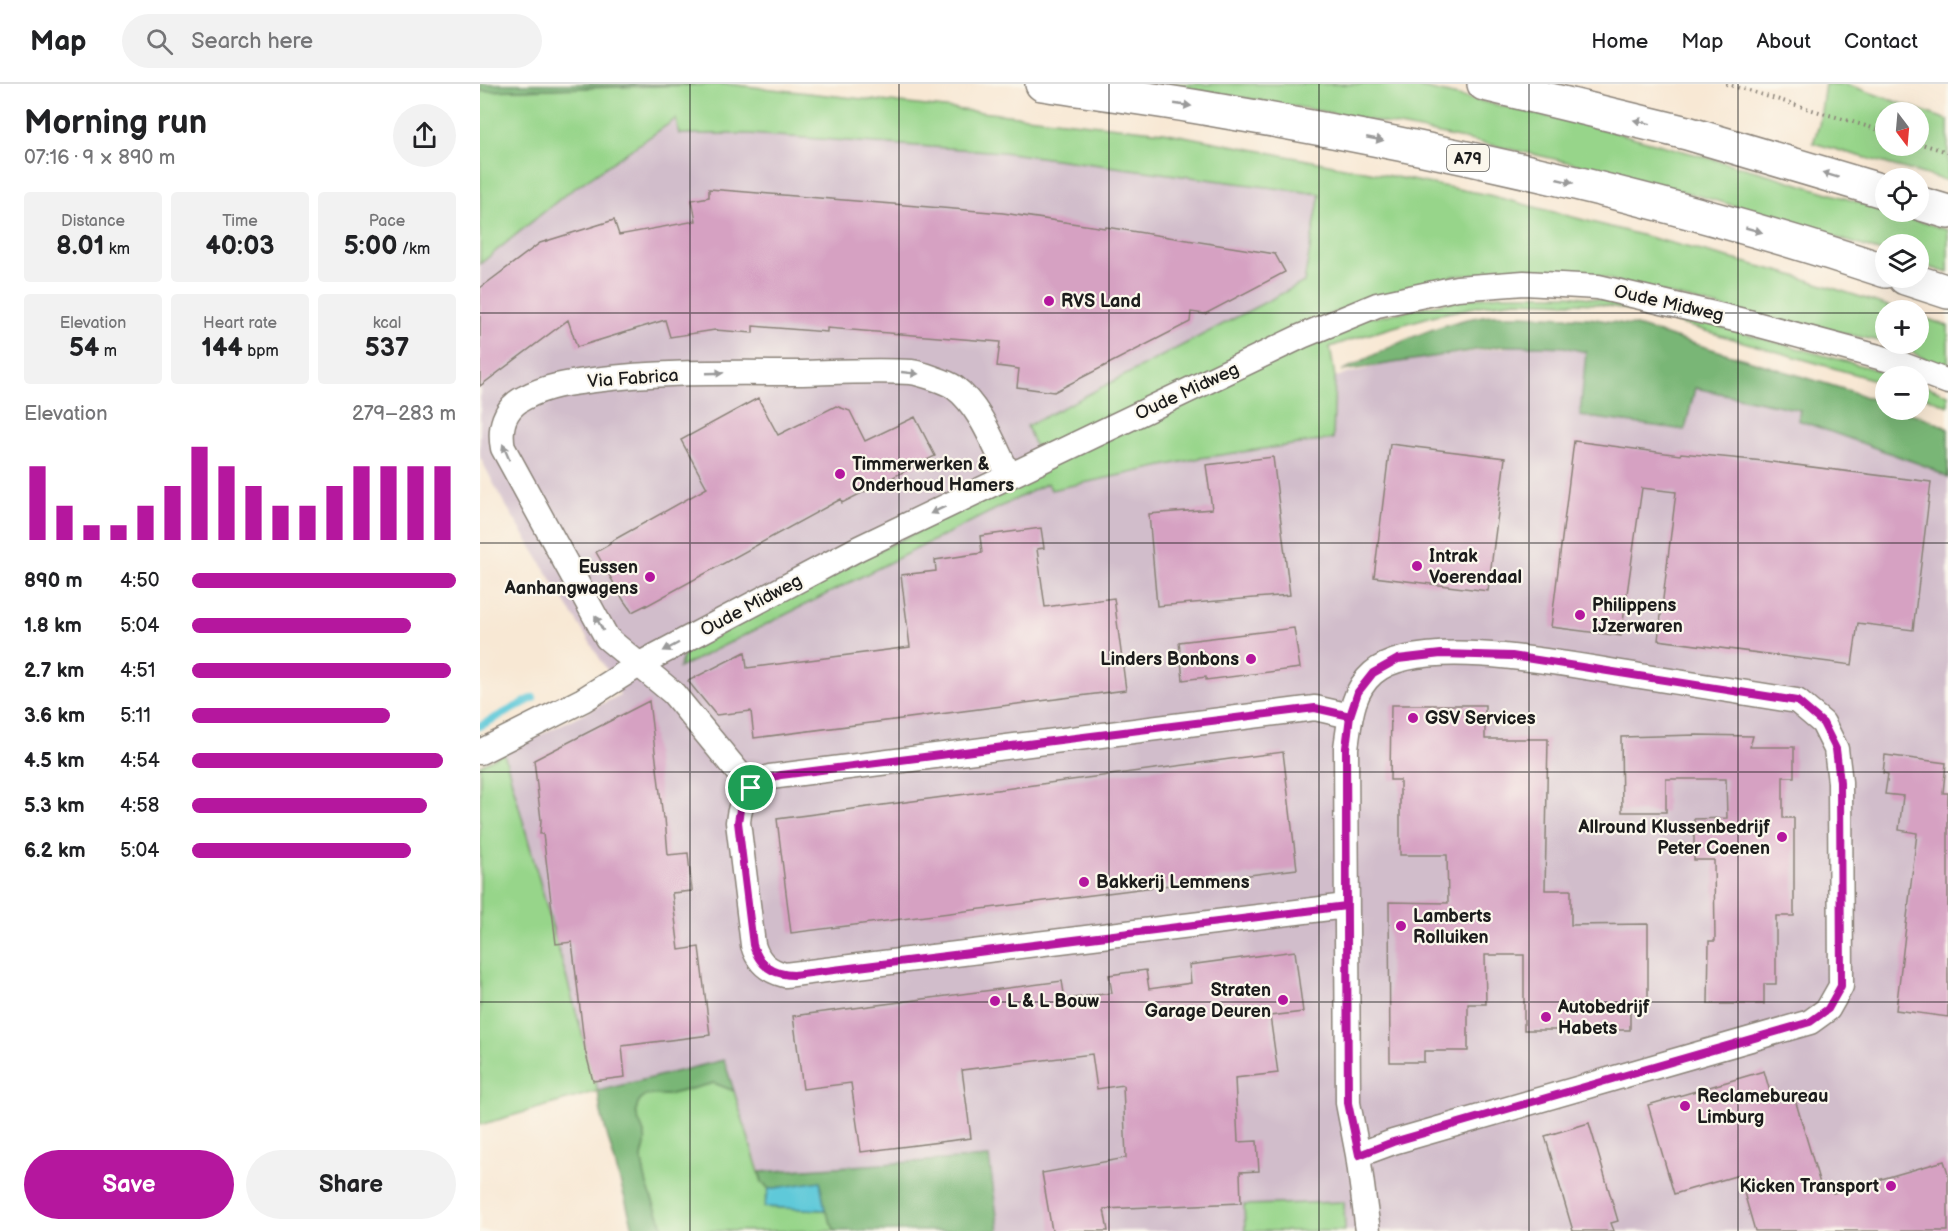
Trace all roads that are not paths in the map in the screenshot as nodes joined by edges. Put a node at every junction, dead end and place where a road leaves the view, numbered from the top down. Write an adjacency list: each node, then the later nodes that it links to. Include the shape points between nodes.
1 (1042, 84): 6 (highway, A79, one-way to 6, via 1220,110 1456,155 1705,216)
2 (1484, 84): 3 (highway, one-way to 2, via 1687,133)
3 (1875, 189)
4 (1929, 206): 5 (highway)
5 (1948, 212)
6 (1875, 267)
7 (1929, 286): 8 (highway)
8 (1948, 292)
9 (1948, 382): 10 (street, Oude Midweg, via 1890,360 1599,286 1524,283 1457,288 1377,305 1312,332)
10 (1009, 475): 11 (street, Oude Midweg, one-way to 11, via 859,548); 11 (street, Via Fabrica, one-way to 10, via 607,638 503,448 501,437 507,414 523,398 554,385 624,376 914,372 954,386 976,411)
11 (640, 664): 13 (street, Oude Midweg, via 592,695); 14 (street, Via Fabrica, via 673,693)
12 (1350, 716): 14 (street, via 1315,708 781,775); 15 (street, via 1346,748); 16 (street, via 1358,692 1373,673 1398,659 1441,654 1512,656 1797,701 1823,723 1836,749 1840,782 1841,986 1828,1009 1810,1022)
13 (480, 752)
14 (751, 788): 15 (street, via 741,804 738,822 753,945 767,968 785,975)
15 (1346, 906): 16 (street, via 1348,1103)
16 (1359, 1155): 17 (street)
17 (1368, 1231)

